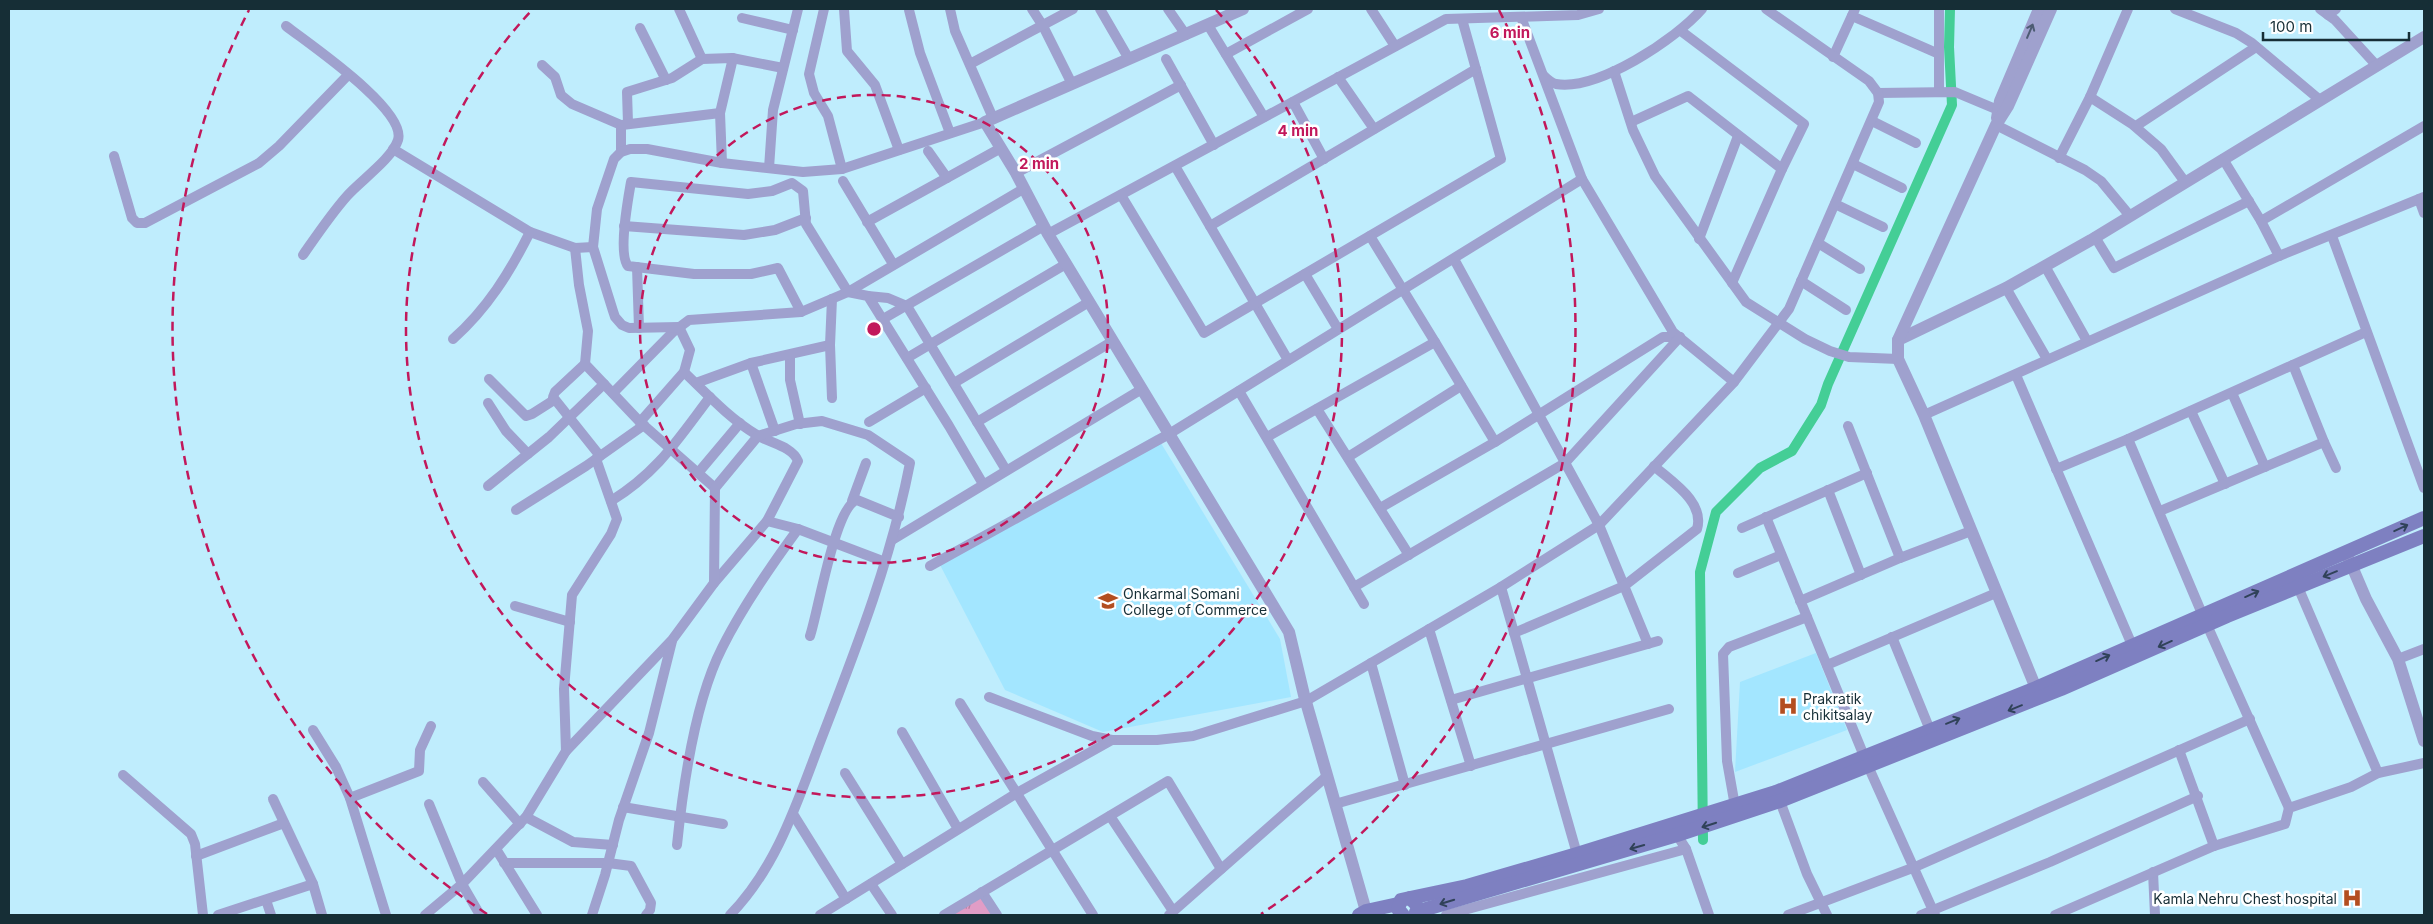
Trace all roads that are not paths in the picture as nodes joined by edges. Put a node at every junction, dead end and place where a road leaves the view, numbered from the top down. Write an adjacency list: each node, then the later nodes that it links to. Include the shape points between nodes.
1 (679, 9): 42 (street)
2 (798, 9): 31 (street)
3 (824, 9): 90 (street, via 809,74 814,93 828,116)
4 (844, 9): 79 (street, via 847,51 875,85)
5 (950, 9): 45 (street)
6 (1032, 9): 29 (street)
7 (1073, 9): 29 (street)
8 (1100, 9): 43 (street)
9 (1168, 9): 34 (street)
10 (1243, 9): 23 (street)
11 (1308, 9): 38 (street)
12 (1371, 9): 36 (street)
13 (1599, 9): 25 (street, via 1578,15)
14 (1702, 9): 32 (street)
15 (1766, 9): 40 (street)
16 (1939, 9): 39 (street)
17 (2039, 9): 62 (street, one-way to 17)
18 (2051, 9): 69 (street, via 2008,106)
19 (2128, 9): 59 (street)
20 (2175, 9): 37 (street, via 2236,33)
21 (909, 10): 73 (street, via 920,53)
22 (2328, 11): 47 (street)
23 (1226, 12): 33 (street)
24 (1854, 12): 39 (street); 40 (street)
25 (1522, 17): 27 (street); 52 (street)
26 (742, 18): 31 (street)
27 (1462, 19): 36 (street, via 1446,19); 49 (street)
28 (286, 26): 51 (street)
29 (1043, 26): 45 (street); 55 (street)
30 (640, 28): 54 (street)
31 (793, 30): 48 (street)
32 (1681, 30): 50 (street); 91 (street, via 1804,124)
33 (1211, 31): 34 (street); 38 (street)
34 (1186, 35): 43 (street)
35 (2424, 38): 47 (street)
36 (1395, 46): 53 (street)
37 (2256, 47): 60 (street); 70 (street)
38 (1226, 54): 64 (street)
39 (1939, 54): 57 (street)
40 (1833, 57): 58 (street)
41 (733, 58): 42 (street); 48 (street); 63 (street)
42 (702, 59): 54 (street)
43 (1130, 59): 55 (street)
44 (1166, 59): 56 (street)
45 (970, 64): 67 (street)
46 (542, 65): 68 (street, via 555,77 561,95 572,104)
47 (2377, 66): 60 (street)
48 (783, 68): 89 (street, via 773,110)
49 (1476, 69): 72 (street); 113 (street, via 1501,159)
50 (1614, 72): 52 (street, via 1570,84 1554,84); 66 (street)
51 (348, 75): 78 (street, via 380,100 395,120 399,134); 82 (street, via 259,163 145,223 137,223 132,218)
52 (1544, 76): 94 (street)
53 (1338, 77): 61 (street); 72 (street)
54 (666, 80): 68 (street, via 627,92)
55 (1072, 84): 67 (street)
56 (1181, 85): 76 (street); 92 (street)
57 (1941, 91): 58 (street); 62 (street, via 1955,92)
58 (1878, 93): 65 (street, via 1879,102)
59 (2090, 97): 70 (street); 83 (street)
60 (2320, 100): 85 (street)
61 (1293, 102): 64 (street); 84 (street)
62 (1998, 110): 69 (street)
63 (720, 113): 68 (street); 86 (street)
64 (1264, 118): 76 (street)
65 (1872, 121): 75 (street); 87 (street)
66 (1631, 122): 74 (street, via 1688,96); 115 (street, via 1655,176)
67 (988, 123): 73 (street); 77 (street)
68 (624, 124): 81 (street)
69 (1996, 125): 83 (street); 149 (street)
70 (2136, 126): 96 (street, via 2161,149)
71 (2424, 126): 106 (street)
72 (1374, 129): 84 (street)
73 (950, 133): 79 (street)
74 (1738, 136): 91 (street); 115 (street)
75 (1916, 143)
76 (1214, 145): 88 (street)
77 (1001, 148): 92 (street); 93 (street)
78 (393, 149): 112 (street); 120 (street, via 346,197)
79 (899, 150): 90 (street)
80 (928, 151): 93 (street)
81 (621, 152): 86 (street, via 647,149); 118 (street, via 614,159 597,209)
82 (114, 156)
83 (2059, 158): 104 (street, via 2101,181)
84 (1324, 159): 109 (street)
85 (2224, 159): 96 (street); 101 (street)
86 (722, 163): 89 (street)
87 (1853, 164): 97 (street); 102 (street)
88 (1175, 166): 99 (street); 109 (street)
89 (769, 168): 90 (street, via 804,172)
90 (842, 169)
91 (1782, 169): 130 (street)
92 (1016, 173): 98 (street)
93 (947, 178): 107 (street)
94 (1582, 179): 122 (street); 147 (street, via 1673,332)
95 (843, 181): 107 (street)
96 (2185, 182): 104 (street)
97 (1902, 188)
98 (1024, 189): 111 (street); 123 (street)
99 (1121, 195): 111 (street); 137 (street, via 1204,333)
100 (2422, 198): 103 (street); 114 (street)
101 (2249, 201): 106 (street); 116 (street, via 2114,268)
102 (1835, 204): 110 (street); 117 (street)
103 (2424, 213)
104 (2130, 216): 116 (street)
105 (806, 218): 108 (street, via 775,230 744,235); 108 (street, via 803,191 792,183 772,191 748,194 630,182); 133 (street, via 806,224)
106 (2261, 220): 121 (street)
107 (868, 222): 123 (street)
108 (624, 226): 126 (street, via 626,264)
109 (1210, 226): 137 (street)
110 (1883, 227)
111 (1046, 230): 124 (street); 138 (street)
112 (530, 232): 119 (street); 148 (street, via 499,287 472,322)
113 (1370, 236): 128 (street); 132 (street)
114 (2332, 236): 121 (street); 146 (street)
115 (1699, 238): 130 (street)
116 (2095, 238): 125 (street)
117 (1818, 243): 127 (street); 129 (street)
118 (593, 247): 119 (street); 144 (street, via 615,317 629,328)
119 (575, 248): 161 (street, via 588,331)
120 (303, 255)
121 (2279, 256): 152 (street)
122 (1454, 258): 132 (street); 182 (street)
123 (893, 264): 133 (street)
124 (1066, 264): 136 (street); 153 (street)
125 (2045, 266): 131 (street); 152 (street)
126 (637, 267): 140 (street, via 694,274 752,274 778,268); 144 (street)
127 (1860, 269)
128 (1305, 274): 137 (street); 145 (street)
129 (1801, 281): 139 (street); 142 (street, via 1789,309)
130 (1732, 283): 142 (street, via 1746,302)
131 (2006, 288): 149 (street); 158 (street)
132 (1402, 290): 145 (street); 151 (street)
133 (848, 292): 134 (street); 135 (street)
134 (868, 296): 138 (street, via 888,298); 141 (street)
135 (832, 299): 140 (street); 154 (street)
136 (1089, 302): 150 (street); 168 (street)
137 (1255, 303): 159 (street)
138 (906, 306): 141 (street); 153 (street)
139 (1846, 310)
140 (802, 312): 143 (street)
141 (883, 319): 156 (street)
142 (1778, 323): 157 (street, via 1830,351 1849,357); 166 (street)
143 (684, 324): 144 (street); 163 (street, via 690,350); 174 (street)
144 (640, 328)
145 (1338, 329): 159 (street)
146 (2366, 332): 162 (street); 215 (street)
147 (1680, 337): 166 (street); 182 (street, via 1663,337); 203 (street)
148 (453, 339)
149 (1898, 340): 157 (street)
150 (1113, 341): 172 (street); 186 (street)
151 (1434, 342): 170 (street); 180 (street)
152 (2087, 342): 158 (street)
153 (931, 344): 156 (street); 168 (street)
154 (830, 345): 155 (street); 177 (street)
155 (790, 356): 160 (street); 189 (street, via 790,380)
156 (907, 358): 171 (street)
157 (1898, 359): 183 (street)
158 (2046, 359): 164 (street)
159 (1288, 360): 173 (street)
160 (751, 363): 167 (street); 191 (street)
161 (586, 364): 169 (street); 178 (street, via 555,392)
162 (2293, 365): 175 (street); 197 (street)
163 (684, 372): 167 (street); 187 (street)
164 (2016, 376): 183 (street); 207 (street)
165 (489, 379): 178 (street, via 526,416)
166 (1734, 382): 204 (street)
167 (696, 383): 176 (street)
168 (954, 383): 186 (street)
169 (604, 384): 174 (street); 184 (street)
170 (1461, 386): 196 (street); 200 (street)
171 (926, 388): 185 (street); 211 (street)
172 (1142, 389): 192 (street); 208 (street)
173 (1239, 390): 192 (street); 194 (street)
174 (613, 393): 187 (street)
175 (2232, 393): 181 (street); 205 (street)
176 (710, 396): 188 (street); 198 (street)
177 (832, 398)
178 (554, 400): 184 (street)
179 (488, 403): 199 (street, via 506,431)
180 (1317, 409): 194 (street); 200 (street)
181 (2191, 411): 195 (street); 212 (street)
182 (1539, 415): 196 (street); 203 (street)
183 (1924, 415): 229 (street)
184 (568, 419): 199 (street); 201 (street)
185 (868, 422)
186 (977, 422): 208 (street)
187 (642, 423): 198 (street); 201 (street)
188 (740, 423): 193 (street); 209 (street)
189 (800, 424): 191 (street); 222 (street, via 822,421 868,435 910,462)
190 (1848, 426): 210 (street)
191 (775, 431): 193 (street)
192 (1169, 434): 238 (street); 266 (street, via 1290,632)
193 (758, 436): 214 (street); 225 (street, via 790,451 798,461)
194 (1267, 437): 243 (street)
195 (2128, 439): 207 (street); 221 (street)
196 (1495, 442): 219 (street)
197 (2324, 442): 205 (street); 206 (street)
198 (671, 449): 209 (street); 217 (street, via 647,476)
199 (528, 454): 213 (street)
200 (1348, 457): 219 (street)
201 (598, 458): 217 (street); 220 (street)
202 (866, 463): 218 (street)
203 (1565, 463): 226 (street); 233 (street)
204 (1654, 466): 226 (street); 242 (street, via 1692,501 1700,521 1698,529 1684,541)
205 (2265, 467): 212 (street)
206 (2336, 468)
207 (2056, 469): 258 (street)
208 (1006, 470): 211 (street)
209 (698, 473): 214 (street)
210 (1866, 473): 216 (street); 235 (street)
211 (983, 484): 231 (street)
212 (2225, 484): 221 (street)
213 (488, 486)
214 (715, 488): 241 (street)
215 (2424, 488)
216 (1828, 490): 223 (street); 240 (street)
217 (611, 501): 252 (street, via 617,519 572,595)
218 (852, 501): 222 (street, via 860,501); 232 (street)
219 (1380, 508): 233 (street)
220 (516, 510)
221 (2160, 511): 251 (street)
222 (898, 517): 231 (street)
223 (1766, 517): 227 (street); 234 (street)
224 (2424, 518): 236 (main road, one-way to 224)
225 (767, 521): 228 (street); 241 (street)
226 (1599, 525): 242 (street); 245 (street)
227 (1742, 528)
228 (798, 529): 232 (street); 299 (street, via 760,581 721,649 694,733)
229 (1971, 531): 235 (street); 246 (street)
230 (2424, 536): 236 (main road)
231 (892, 540): 237 (street)
232 (834, 542): 237 (street); 255 (street)
233 (1409, 555): 243 (street)
234 (1781, 555): 239 (street); 247 (street)
235 (1900, 558): 240 (street)
236 (2349, 559): 244 (main road, one-way to 244); 251 (main road, one-way to 236); 260 (street)
237 (885, 562): 301 (street)
238 (930, 566)
239 (1738, 573)
240 (1861, 575): 247 (street)
241 (714, 583): 257 (street)
242 (1624, 586): 254 (street); 263 (street, via 1653,643)
243 (1354, 587): 248 (street)
244 (2298, 587): 251 (main road); 284 (street)
245 (1501, 588): 253 (street); 254 (street)
246 (1996, 593): 256 (street); 264 (street)
247 (1800, 601): 250 (street)
248 (1364, 604)
249 (516, 606): 252 (street)
250 (1807, 618): 262 (street); 298 (street, via 1729,646 1723,654 1727,761)
251 (2205, 620): 258 (main road); 264 (main road, one-way to 264); 270 (street)
252 (570, 622): 278 (street, via 564,688)
253 (1429, 629): 261 (street); 267 (street)
254 (1514, 633): 263 (street)
255 (810, 636)
256 (1892, 638): 262 (street); 273 (street)
257 (672, 640): 278 (street); 296 (street, via 649,733)
258 (2132, 645): 264 (main road, one-way to 258)
259 (2424, 649): 260 (street)
260 (2398, 659): 276 (street)
261 (1371, 663): 266 (street); 288 (street)
262 (1827, 666): 280 (street)
263 (1527, 679): 267 (street); 277 (street)
264 (2038, 693): 273 (main road, one-way to 264); 280 (main road, one-way to 280)
265 (989, 697): 275 (street, via 1092,736)
266 (1306, 700): 275 (street, via 1193,736); 286 (street)
267 (1451, 700): 282 (street)
268 (960, 703): 289 (street)
269 (1669, 709): 277 (street)
270 (2250, 719): 279 (street); 297 (street)
271 (431, 726): 292 (street, via 420,750 419,771)
272 (313, 730): 292 (street, via 336,767)
273 (1930, 730): 280 (main road)
274 (902, 732): 305 (street)
275 (1112, 740): 289 (street)
276 (2424, 741)
277 (1546, 746): 282 (street); 313 (street)
278 (566, 750): 302 (street)
279 (2179, 750): 290 (street); 318 (street)
280 (1866, 761): 293 (main road); 298 (main road); 318 (street)
281 (2424, 763): 284 (street)
282 (1471, 766): 288 (street)
283 (846, 773): 317 (street)
284 (2378, 774): 297 (street, via 2351,788)
285 (123, 775): 314 (street, via 191,834)
286 (1327, 776): 295 (street); 319 (street)
287 (483, 782): 302 (street)
288 (1405, 785): 295 (street)
289 (1017, 793): 305 (street); 311 (street)
290 (2198, 796): 309 (street); 332 (street)
291 (273, 798): 303 (street)
292 (350, 798): 338 (street)
293 (1780, 801): 298 (main road); 328 (street)
294 (429, 804): 322 (street)
295 (1335, 804): 331 (street)
296 (624, 807): 299 (street); 307 (street)
297 (2289, 808): 309 (street, via 2285,824)
298 (1733, 810): 306 (main road)
299 (680, 816): 304 (street); 308 (street)
300 (1110, 816): 311 (street); 319 (street, via 1168,780); 330 (street)
301 (795, 817): 326 (street); 344 (street, via 746,899)
302 (523, 821): 307 (street, via 573,842); 310 (street)
303 (284, 823): 314 (street); 321 (street)
304 (723, 824)
305 (958, 829): 317 (street)
306 (1680, 830): 312 (street); 313 (main road); 324 (main road, one-way to 324)
307 (612, 845): 316 (street)
308 (677, 845)
309 (2214, 846): 320 (street)
310 (496, 849): 315 (street); 322 (street)
311 (1052, 849): 325 (street); 349 (street)
312 (1686, 849): 324 (street); 351 (street)
313 (1577, 854): 329 (main road, via 1467,886)
314 (196, 856): 334 (street)
315 (504, 863): 316 (street); 341 (street)
316 (608, 863): 342 (street); 343 (street, via 633,867 651,903)
317 (902, 864): 323 (street)
318 (1915, 867): 328 (street); 332 (street)
319 (1221, 869): 330 (street)
320 (2153, 872): 333 (street); 355 (street)
321 (313, 884): 327 (street); 337 (street)
322 (462, 884): 339 (street); 340 (street)
323 (871, 884): 326 (street); 346 (street)
324 (1517, 889): 329 (main road, one-way to 329); 350 (street)
325 (982, 892): 347 (street); 348 (street)
326 (846, 899): 345 (street)
327 (266, 900): 335 (street); 336 (street)
328 (1821, 904): 352 (street); 353 (street)
329 (1404, 912): 331 (main road)
330 (1171, 913)
331 (1363, 913)
332 (1934, 913): 354 (street)
333 (2061, 914)
334 (203, 915)
335 (218, 915)
336 (271, 915)
337 (322, 915)
338 (386, 915)
339 (425, 915)
340 (480, 915)
341 (537, 915)
342 (592, 915)
343 (646, 915)
344 (730, 915)
345 (820, 915)
346 (892, 915)
347 (944, 915)
348 (997, 915)
349 (1093, 915)
350 (1446, 915)
351 (1709, 915)
352 (1788, 915)
353 (1827, 915)
354 (1921, 915)
355 (2155, 915)

